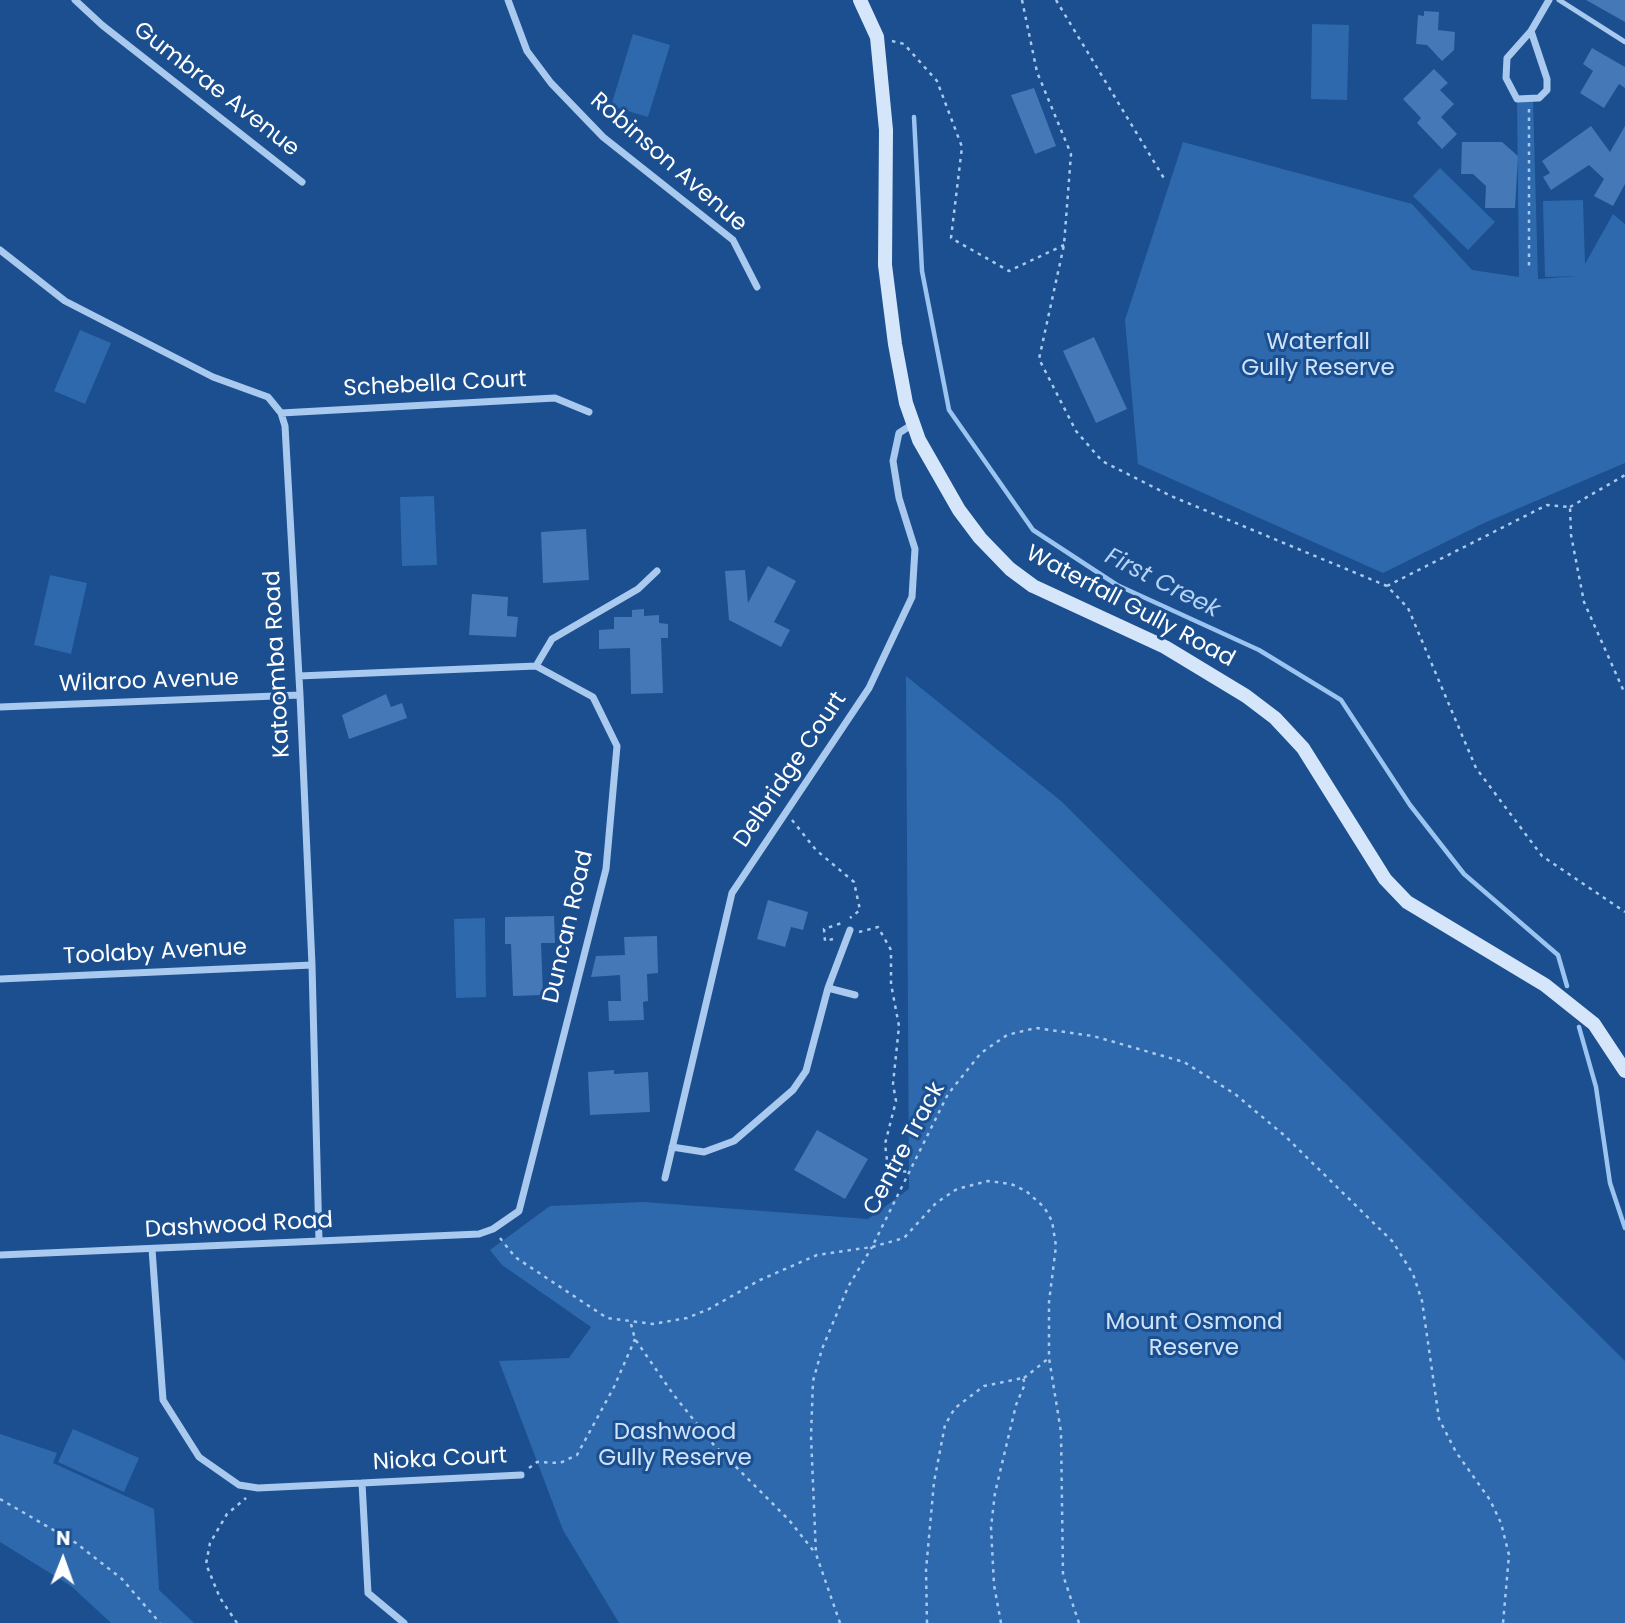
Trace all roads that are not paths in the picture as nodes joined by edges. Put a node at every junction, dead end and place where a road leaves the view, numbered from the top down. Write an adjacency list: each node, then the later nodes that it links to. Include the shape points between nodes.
1 (75, 0): 8 (street, Gumbrae Avenue)
2 (508, 0): 10 (street, Robinson Avenue, via 527,51 551,83 603,136 733,240)
3 (860, 0): 13 (street, Waterfall Gully Road, via 877,37 886,130 885,265 895,344)
4 (1549, 0): 6 (street)
5 (1559, 0): 7 (lane)
6 (1531, 31): 6 (street, via 1507,58 1511,92 1517,99 1539,98 1547,90)
7 (1625, 42)
8 (302, 182)
9 (0, 250): 12 (street, via 65,301 213,377 268,397)
10 (757, 287)
11 (589, 412): 12 (street, Schebella Court, via 555,398)
12 (281, 413): 16 (street, Katoomba Road)
13 (913, 425): 24 (street, Waterfall Gully Road, via 959,510 1010,569 1033,586 1165,647 1275,718 1303,748 1385,878 1407,902 1545,985 1594,1024); 25 (street, Delbridge Court, via 899,433 893,461 915,549 912,597 869,688 732,893)
14 (657, 571): 15 (street, via 638,589 552,639)
15 (536, 666): 16 (street); 27 (street, Duncan Road, via 593,697 617,746 606,869 519,1211)
16 (299, 676): 17 (street, Katoomba Road)
17 (300, 695): 18 (street, Wilaroo Avenue); 20 (street, Katoomba Road)
18 (0, 708)
19 (850, 932): 22 (street)
20 (312, 965): 21 (street, Toolaby Avenue); 28 (street, Katoomba Road)
21 (0, 979)
22 (828, 988): 23 (street); 25 (street, via 806,1071 793,1090 734,1142 704,1152)
23 (855, 995)
24 (1625, 1071)
25 (672, 1147): 26 (street, Delbridge Court)
26 (665, 1178)
27 (479, 1234): 28 (street, Dashwood Road)
28 (319, 1241): 29 (street, Dashwood Road)
29 (152, 1250): 30 (street, Dashwood Road); 32 (street, Nioka Court, via 163,1400 199,1457 239,1485)
30 (0, 1255)
31 (521, 1475): 32 (street, Nioka Court)
32 (362, 1483): 33 (street, via 368,1593)
33 (404, 1623)

